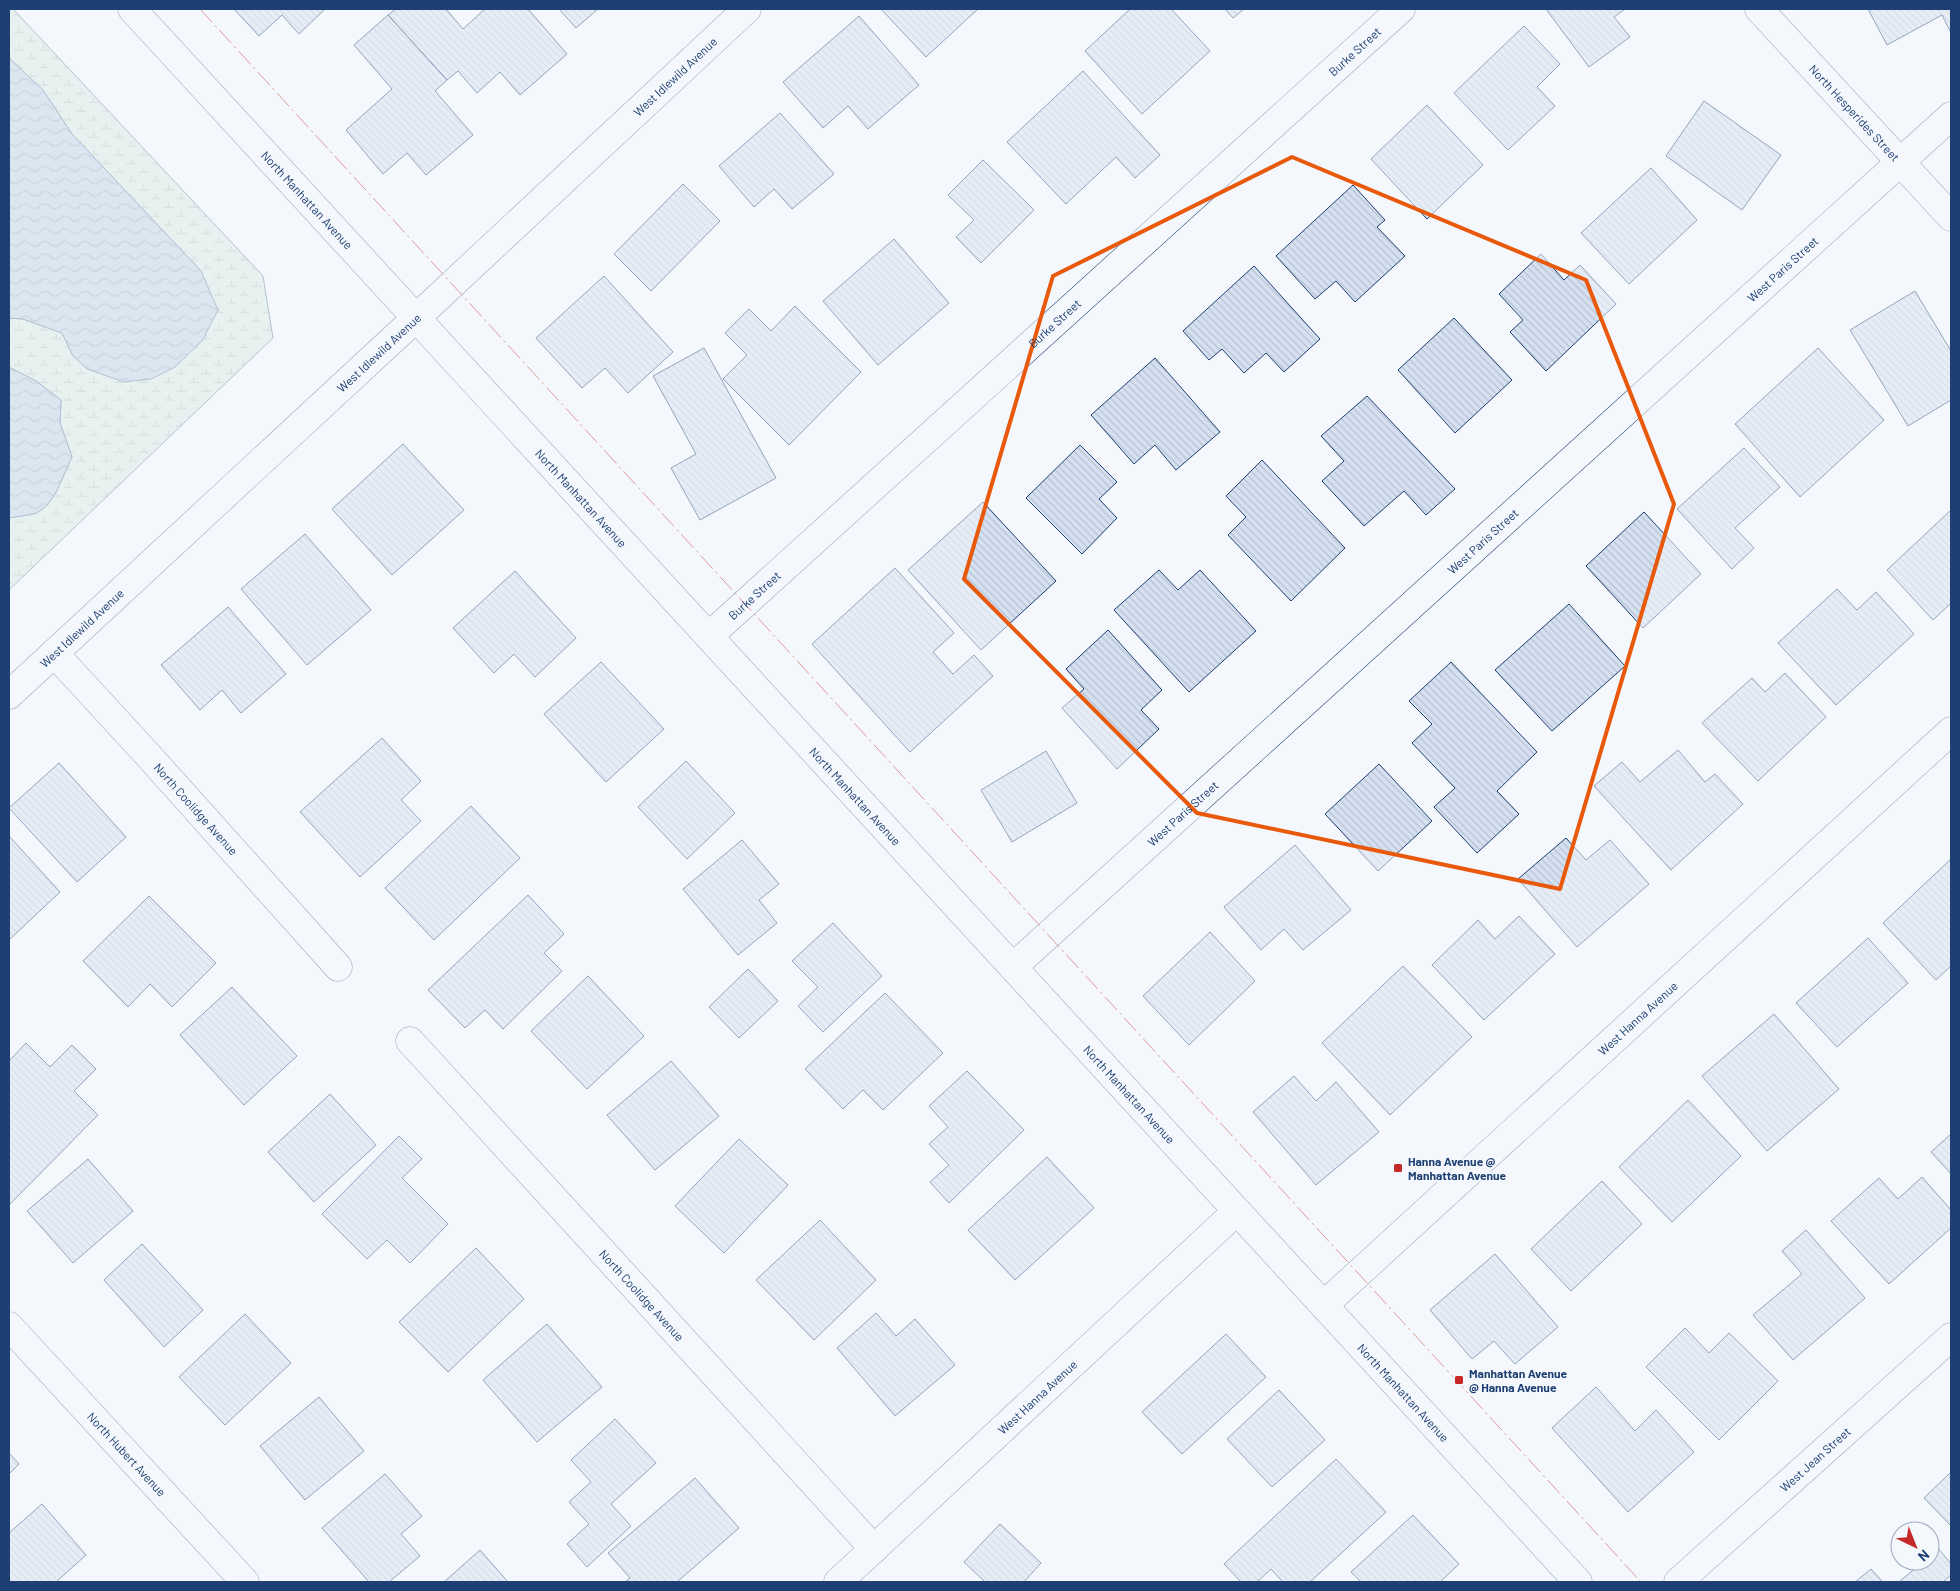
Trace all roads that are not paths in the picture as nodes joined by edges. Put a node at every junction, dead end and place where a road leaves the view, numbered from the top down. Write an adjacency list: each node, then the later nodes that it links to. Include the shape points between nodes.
1 (132, 9): 8 (street, North Manhattan Avenue)
2 (747, 9): 8 (street, West Idlewild Avenue)
3 (1401, 9): 9 (street, Burke Street)
4 (1759, 9): 6 (street, North Hesperides Street)
5 (1951, 116): 6 (street, West Paris Street)
6 (1900, 163): 7 (street, North Hesperides Street); 14 (street, West Paris Street)
7 (1951, 217)
8 (416, 318): 9 (street, North Manhattan Avenue); 10 (street, West Idlewild Avenue)
9 (709, 636): 14 (street, North Manhattan Avenue)
10 (54, 653): 11 (street, West Idlewild Avenue); 13 (street, North Coolidge Avenue)
11 (9, 695)
12 (1951, 731): 17 (street, West Hanna Avenue)
13 (338, 967)
14 (1013, 967): 16 (street, North Manhattan Avenue)
15 (410, 1041): 20 (street, North Coolidge Avenue)
16 (1237, 1211): 17 (street, North Manhattan Avenue); 20 (street, West Hanna Avenue)
17 (1324, 1305): 23 (street, North Manhattan Avenue)
18 (9, 1326): 21 (street, North Hubert Avenue)
19 (1951, 1337): 24 (street, West Jean Street)
20 (874, 1549): 22 (street, West Hanna Avenue)
21 (245, 1582)
22 (838, 1582)
23 (1578, 1582)
24 (1678, 1582)

